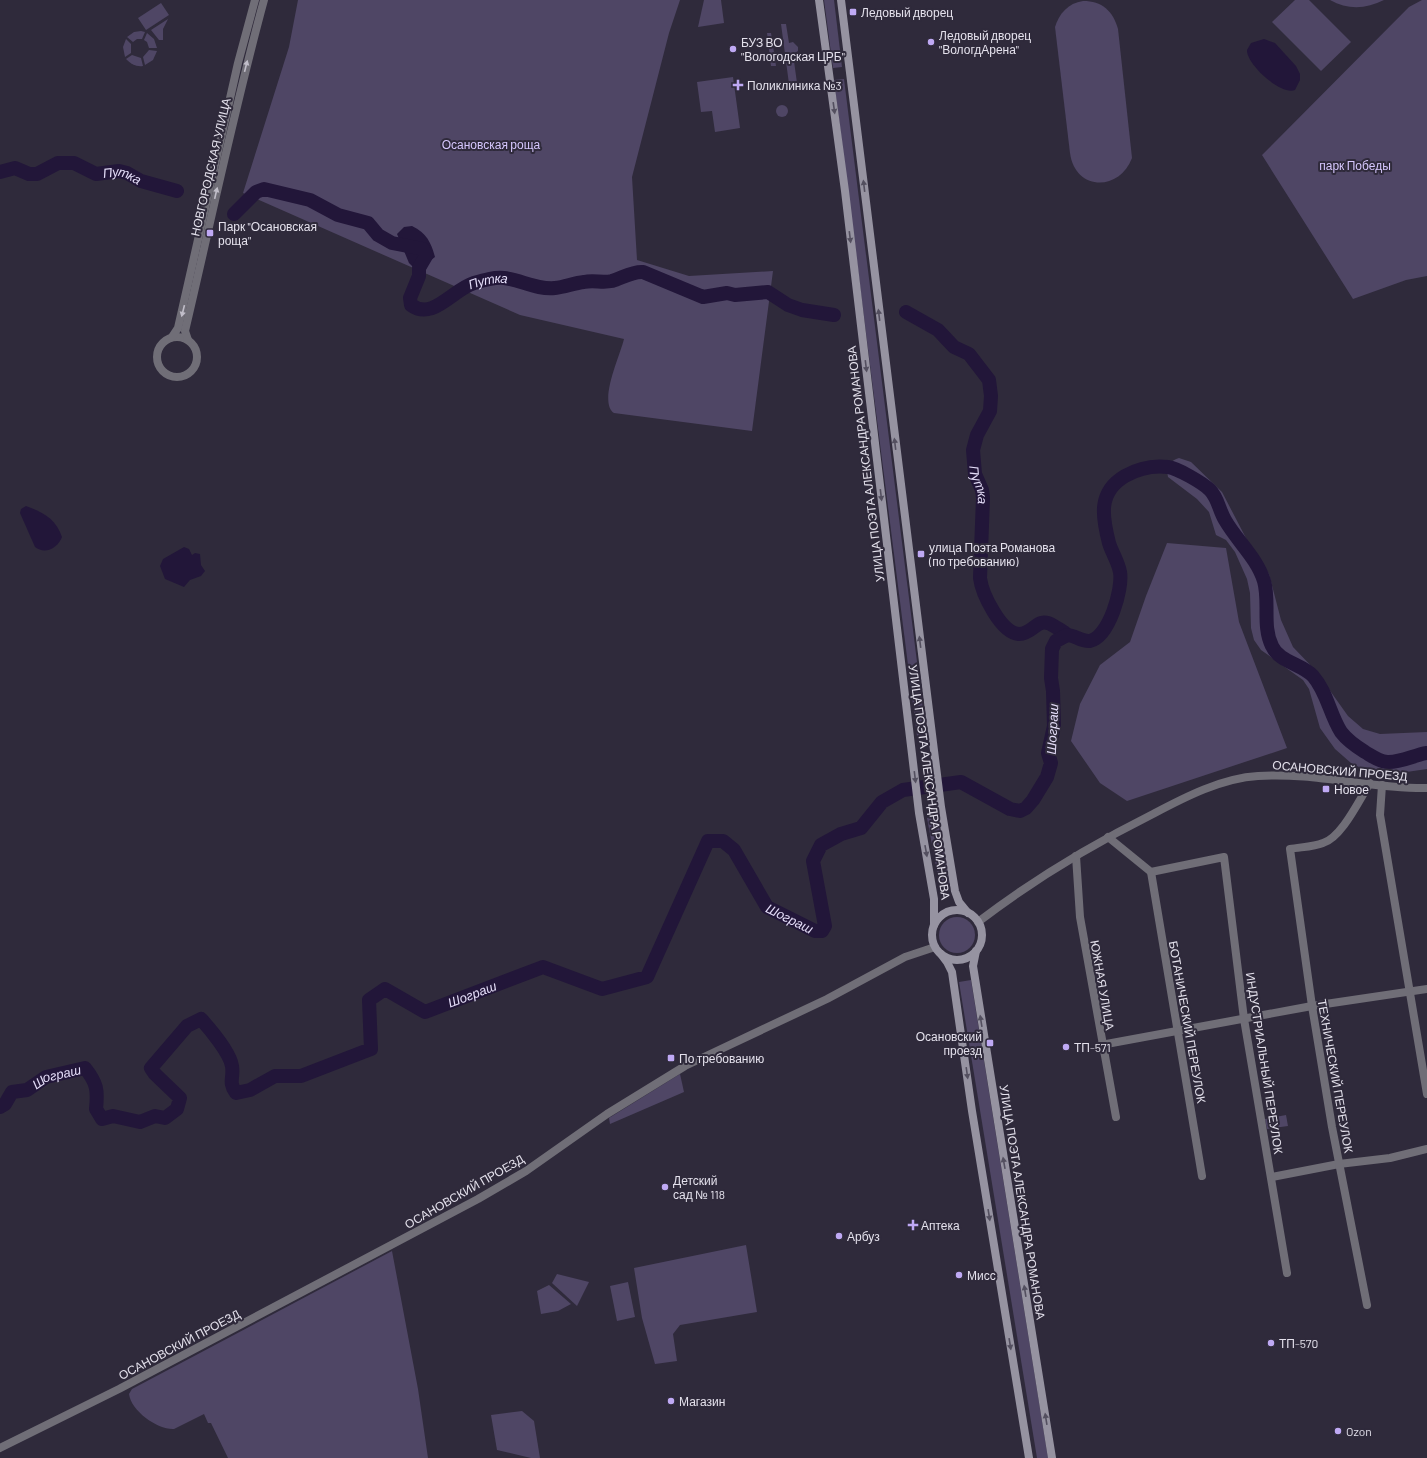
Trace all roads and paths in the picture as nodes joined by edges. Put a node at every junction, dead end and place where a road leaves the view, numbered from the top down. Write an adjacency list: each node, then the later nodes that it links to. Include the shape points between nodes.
1 (255, 0): 5 (street, НОВГОРОДСКАЯ УЛИЦА, one-way to 5, via 238,63 178,328)
2 (264, 0): 6 (street, НОВГОРОДСКАЯ УЛИЦА, one-way to 2, via 185,331 208,228)
3 (819, 0): 15 (main road, УЛИЦА ПОЭТА АЛЕКСАНДРА РОМАНОВА, one-way to 15, via 845,191 919,813 934,899)
4 (841, 0): 13 (main road, УЛИЦА ПОЭТА АЛЕКСАНДРА РОМАНОВА, one-way to 4, via 959,902 955,891 941,807)
5 (172, 337): 6 (street); 6 (street, via 160,345 156,358 160,370 171,377 184,376 195,366 196,350)
6 (188, 340)
7 (1370, 783): 8 (street, ОСАНОВСКИЙ ПРОЕЗД); 10 (street, ОСАНОВСКИЙ ПРОЕЗД, via 1296,776 1256,776 1217,785 1174,803); 21 (street, ТЕХНИЧЕСКИЙ ПЕРЕУЛОК, via 1342,828 1333,837 1324,843 1290,849)
8 (1382, 785): 9 (street, ОСАНОВСКИЙ ПРОЕЗД); 20 (street, via 1380,815)
9 (1427, 788)
10 (1108, 837): 11 (street, ОСАНОВСКИЙ ПРОЕЗД); 12 (street)
11 (1076, 856): 14 (street, ОСАНОВСКИЙ ПРОЕЗД, via 1014,894); 24 (street, ЮЖНАЯ УЛИЦА, via 1080,917)
12 (1150, 872): 22 (street, ИНДУСТРИАЛЬНЫЙ ПЕРЕУЛОК, via 1224,857); 23 (street, БОТАНИЧЕСКИЙ ПЕРЕУЛОК)
13 (968, 913): 14 (main road); 15 (main road, via 954,910 946,912)
14 (978, 922): 17 (main road, via 982,936)
15 (934, 925): 16 (main road, via 932,938)
16 (935, 947): 18 (main road); 33 (street, ОСАНОВСКИЙ ПРОЕЗД, via 905,957 827,999 685,1066 607,1114 526,1171 478,1200 119,1390)
17 (976, 951): 18 (main road, via 961,960); 35 (main road, УЛИЦА ПОЭТА АЛЕКСАНДРА РОМАНОВА, one-way to 17, via 974,974 973,961)
18 (941, 954): 34 (main road, one-way to 34, via 952,972)
19 (1427, 989): 20 (street)
20 (1411, 991): 21 (street); 25 (street)
21 (1312, 1006): 22 (street); 28 (street, ТЕХНИЧЕСКИЙ ПЕРЕУЛОК)
22 (1244, 1019): 23 (street); 30 (street, ИНДУСТРИАЛЬНЫЙ ПЕРЕУЛОК)
23 (1177, 1032): 24 (street); 29 (street, БОТАНИЧЕСКИЙ ПЕРЕУЛОК)
24 (1101, 1045): 26 (street, ЮЖНАЯ УЛИЦА)
25 (1427, 1094)
26 (1116, 1117)
27 (1427, 1149): 28 (street, via 1390,1158)
28 (1339, 1164): 30 (street); 32 (street, ТЕХНИЧЕСКИЙ ПЕРЕУЛОК)
29 (1202, 1176)
30 (1272, 1177): 31 (street, ИНДУСТРИАЛЬНЫЙ ПЕРЕУЛОК)
31 (1287, 1273)
32 (1367, 1305)
33 (0, 1448)
34 (1029, 1458)
35 (1052, 1458)

